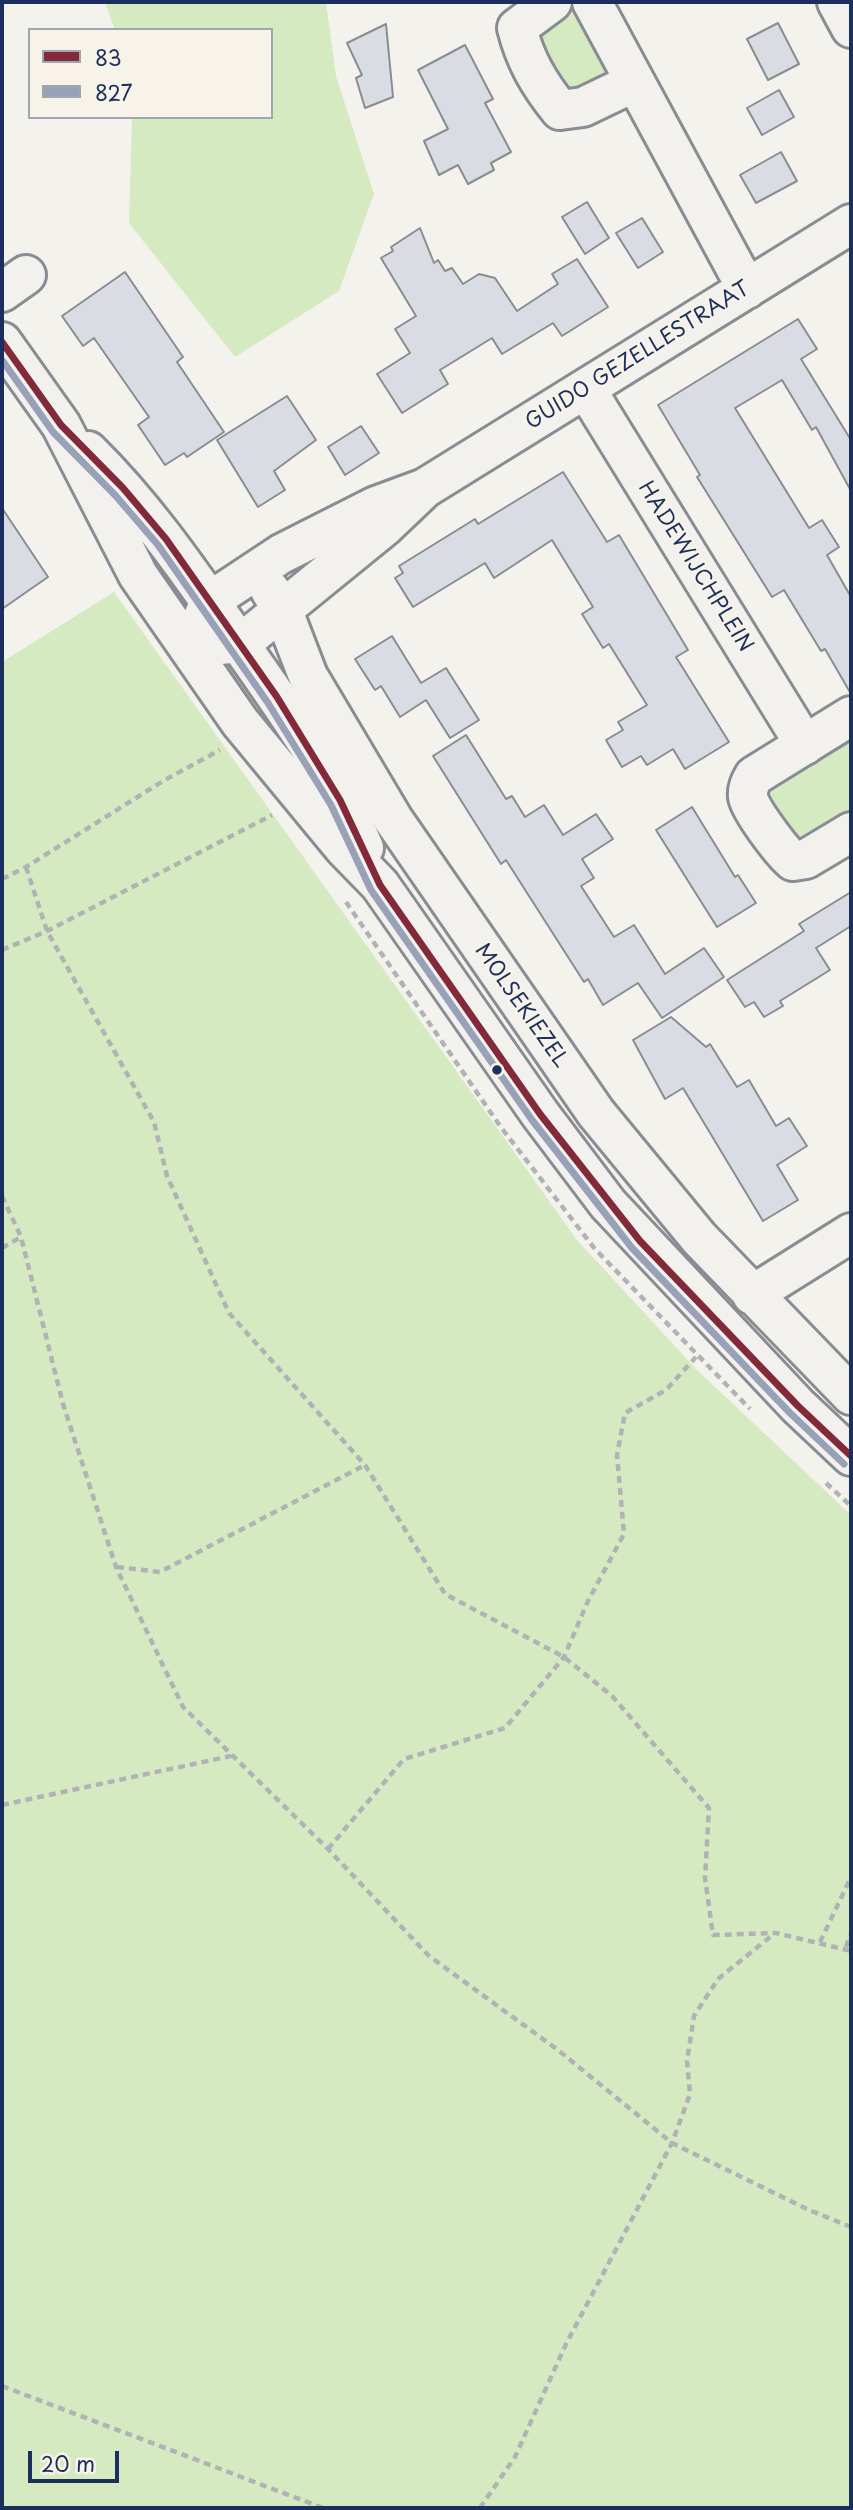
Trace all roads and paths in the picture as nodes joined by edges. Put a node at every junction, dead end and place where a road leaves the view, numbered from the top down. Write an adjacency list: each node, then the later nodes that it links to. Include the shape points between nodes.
1 (552, 2): 5 (street, via 517,28 524,54 560,110 583,107)
2 (592, 2): 5 (street)
3 (837, 2): 4 (street)
4 (851, 28)
5 (635, 82): 7 (street)
6 (851, 225): 7 (street, GUIDO GEZELLESTRAAT)
7 (747, 289): 9 (street, GUIDO GEZELLESTRAAT)
8 (2, 342): 10 (street)
9 (586, 389): 11 (street, GUIDO GEZELLESTRAAT); 19 (street, HADEWIJCHPLEIN)
10 (61, 425): 13 (street, via 147,515); 16 (street, via 138,575)
11 (425, 488): 12 (street, GUIDO GEZELLESTRAAT, via 365,512); 14 (street, GUIDO GEZELLESTRAAT)
12 (258, 569): 13 (street, GUIDO GEZELLESTRAAT); 14 (street, MOLSEKIEZEL)
13 (210, 601): 15 (street); 16 (street)
14 (283, 611): 15 (street, GUIDO GEZELLESTRAAT); 31 (street, MOLSEKIEZEL, via 308,676 393,819 516,1001 596,1113)
15 (239, 643): 16 (street); 24 (street, via 321,765)
16 (190, 648): 24 (street, via 274,766)
17 (851, 716): 19 (street)
18 (230, 745): 22 (path)
19 (805, 745): 21 (street, via 754,776 748,799 793,861 806,859)
20 (282, 810): 25 (path)
21 (851, 832)
22 (26, 867): 23 (path); 25 (path)
23 (2, 879)
24 (380, 886): 34 (street, via 608,1205)
25 (47, 931): 26 (path); 35 (path, via 154,1122 167,1176 229,1313)
26 (2, 950)
27 (2, 1196): 29 (path)
28 (851, 1233): 31 (street)
29 (21, 1237): 30 (path); 36 (path, via 63,1404)
30 (2, 1248)
31 (751, 1295): 33 (street, MOLSEKIEZEL)
32 (696, 1357): 37 (path, via 666,1390 625,1413 617,1455 624,1534)
33 (851, 1395)
34 (851, 1456)
35 (365, 1465): 36 (path, via 160,1572); 37 (path, via 445,1594)
36 (116, 1567): 38 (path, via 183,1707)
37 (564, 1657): 40 (path, via 505,1728 404,1759); 42 (path, via 612,1696 709,1808 705,1878 713,1935)
38 (232, 1755): 39 (path); 40 (path)
39 (2, 1805)
40 (328, 1849): 46 (path, via 429,1956 558,2050)
41 (851, 1877): 44 (path)
42 (776, 1933): 44 (path); 46 (path, via 718,1979 694,2016 687,2061 690,2094)
43 (851, 1934): 45 (path)
44 (820, 1942): 45 (path)
45 (848, 1949)
46 (672, 2143): 47 (path); 50 (path, via 566,2343 516,2457)
47 (851, 2227)
48 (2, 2386): 49 (path)
49 (323, 2508)
50 (480, 2508)

